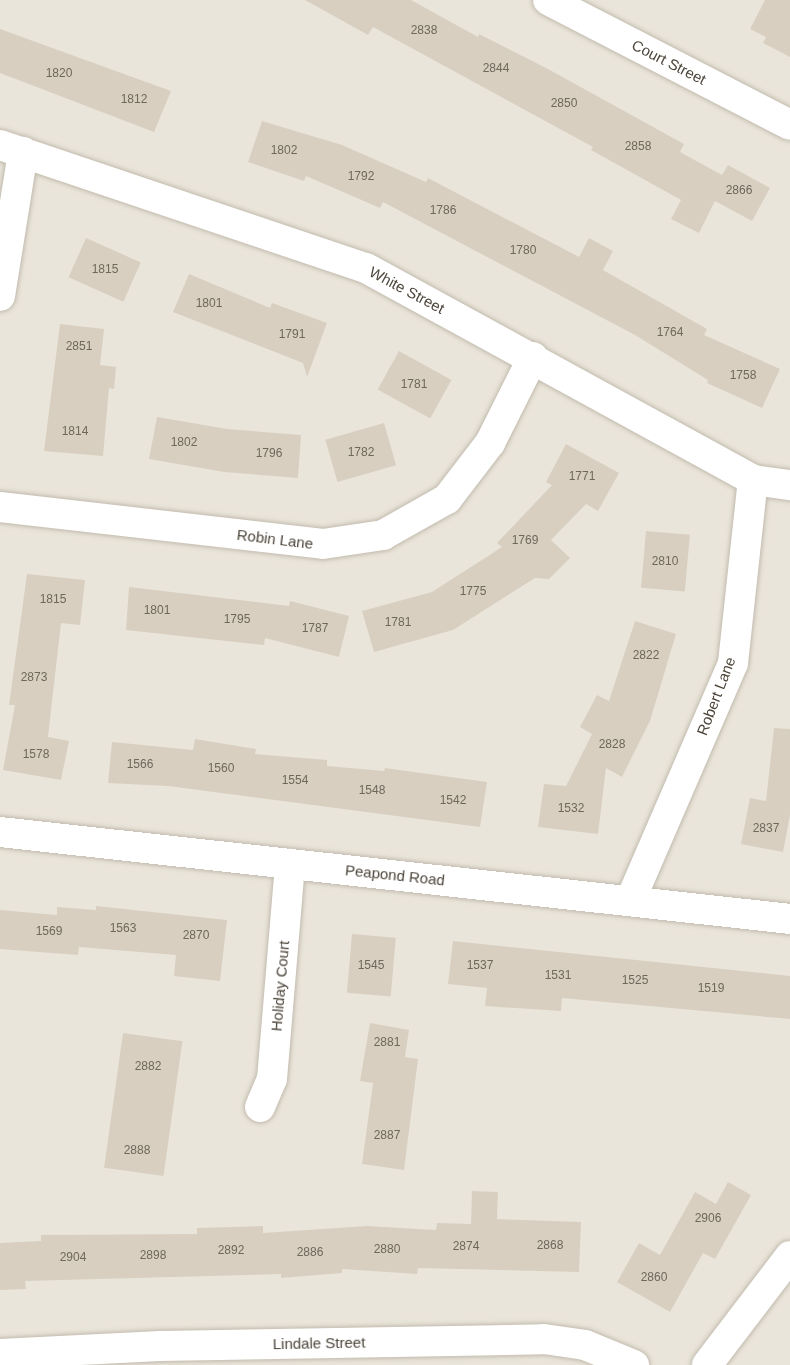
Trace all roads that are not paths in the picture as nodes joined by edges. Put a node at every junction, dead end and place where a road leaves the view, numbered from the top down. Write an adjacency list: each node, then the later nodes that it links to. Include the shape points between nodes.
1 (548, 0): 2 (street, Court Street)
2 (790, 124)
3 (11, 148): 4 (street); 5 (street, White Street, via 366,268)
4 (0, 296)
5 (533, 357): 6 (street, White Street); 8 (street, Robin Lane, via 490,443 447,499 383,535 323,544)
6 (753, 480): 7 (street, White Street); 11 (street, Robert Lane, via 733,663)
7 (790, 484)
8 (0, 507)
9 (0, 832): 10 (street, Peapond Road)
10 (290, 864): 11 (street, Peapond Road); 13 (street, Holiday Court, via 272,1079)
11 (631, 899): 12 (street, Peapond Road)
12 (790, 919)
13 (260, 1107)
14 (790, 1256): 18 (street)
15 (0, 1354): 16 (street, Lindale Street)
16 (160, 1355): 17 (street, Lindale Street, via 544,1339 585,1345)
17 (634, 1365)
18 (707, 1365)

